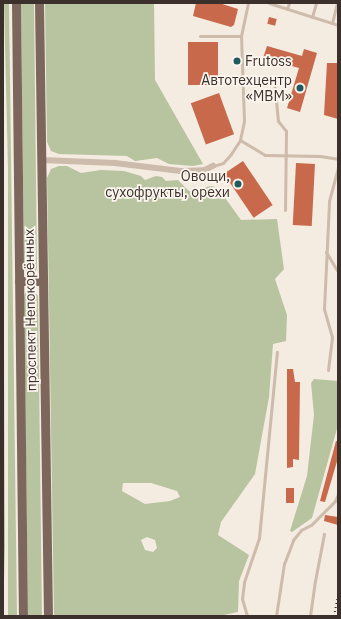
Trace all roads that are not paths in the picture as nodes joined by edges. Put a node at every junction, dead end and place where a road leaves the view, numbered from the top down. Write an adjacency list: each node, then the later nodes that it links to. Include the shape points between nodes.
1 (16, 3): 27 (main road, проспект Непокорённых)
2 (39, 3): 18 (main road, проспект Непокорённых)
3 (248, 3): 13 (lane)
4 (268, 3): 8 (lane)
5 (289, 3): 8 (lane)
6 (316, 3): 9 (lane)
7 (337, 3): 10 (lane)
8 (287, 9): 9 (lane)
9 (312, 17): 10 (lane)
10 (332, 23): 11 (lane)
11 (338, 25)
12 (200, 36): 13 (lane)
13 (241, 36): 15 (lane, via 244,121)
14 (274, 80): 16 (lane, via 278,121 286,131)
15 (240, 140): 16 (lane, via 265,155); 19 (lane, via 223,162)
16 (286, 155): 17 (lane); 23 (lane)
17 (338, 159)
18 (42, 160): 19 (street, via 115,163 181,171 205,170); 26 (main road, проспект Непокорённых)
19 (213, 166)
20 (338, 168): 21 (lane)
21 (333, 186): 22 (lane); 24 (lane, via 329,201)
22 (338, 189)
23 (285, 210)
24 (326, 252): 25 (lane); 29 (lane, via 324,309 332,337)
25 (337, 270)
26 (43, 280): 27 (main road); 33 (main road, проспект Непокорённых)
27 (19, 281): 32 (main road, проспект Непокорённых)
28 (277, 352): 34 (lane, via 259,538 244,582 242,598)
29 (328, 370)
30 (338, 494): 35 (lane, via 311,525 301,530 293,540 284,564)
31 (324, 534): 36 (lane)
32 (23, 616)
33 (48, 616)
34 (247, 616)
35 (276, 616)
36 (310, 616)

